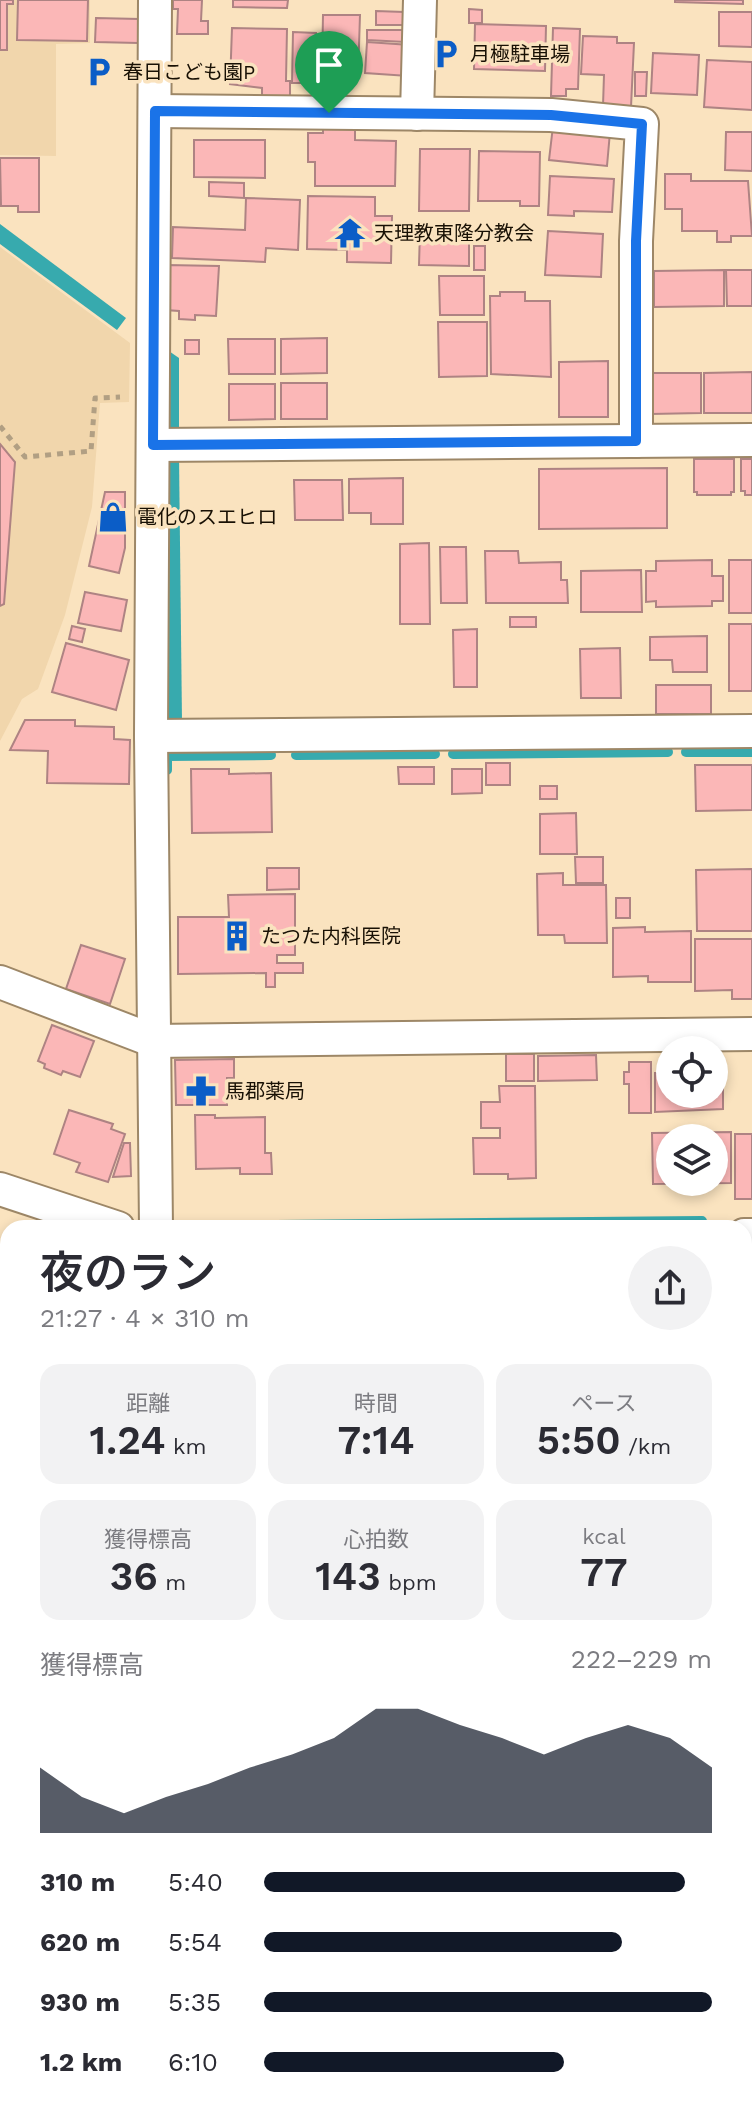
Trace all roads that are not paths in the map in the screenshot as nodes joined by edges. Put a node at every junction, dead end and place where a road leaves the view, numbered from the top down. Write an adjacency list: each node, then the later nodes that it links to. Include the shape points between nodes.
1 (155, 0): 3 (street)
2 (420, 0): 4 (street)
3 (155, 111): 4 (street); 7 (street)
4 (417, 114): 6 (street, via 551,115 642,124)
5 (752, 440): 6 (street)
6 (636, 441): 7 (street)
7 (153, 445): 9 (street)
8 (752, 731): 9 (street)
9 (151, 736): 12 (street)
10 (0, 982): 12 (street)
11 (752, 1034): 12 (street)
12 (154, 1041): 15 (street)
13 (0, 1189): 14 (street)
14 (94, 1220)
15 (156, 1220)

